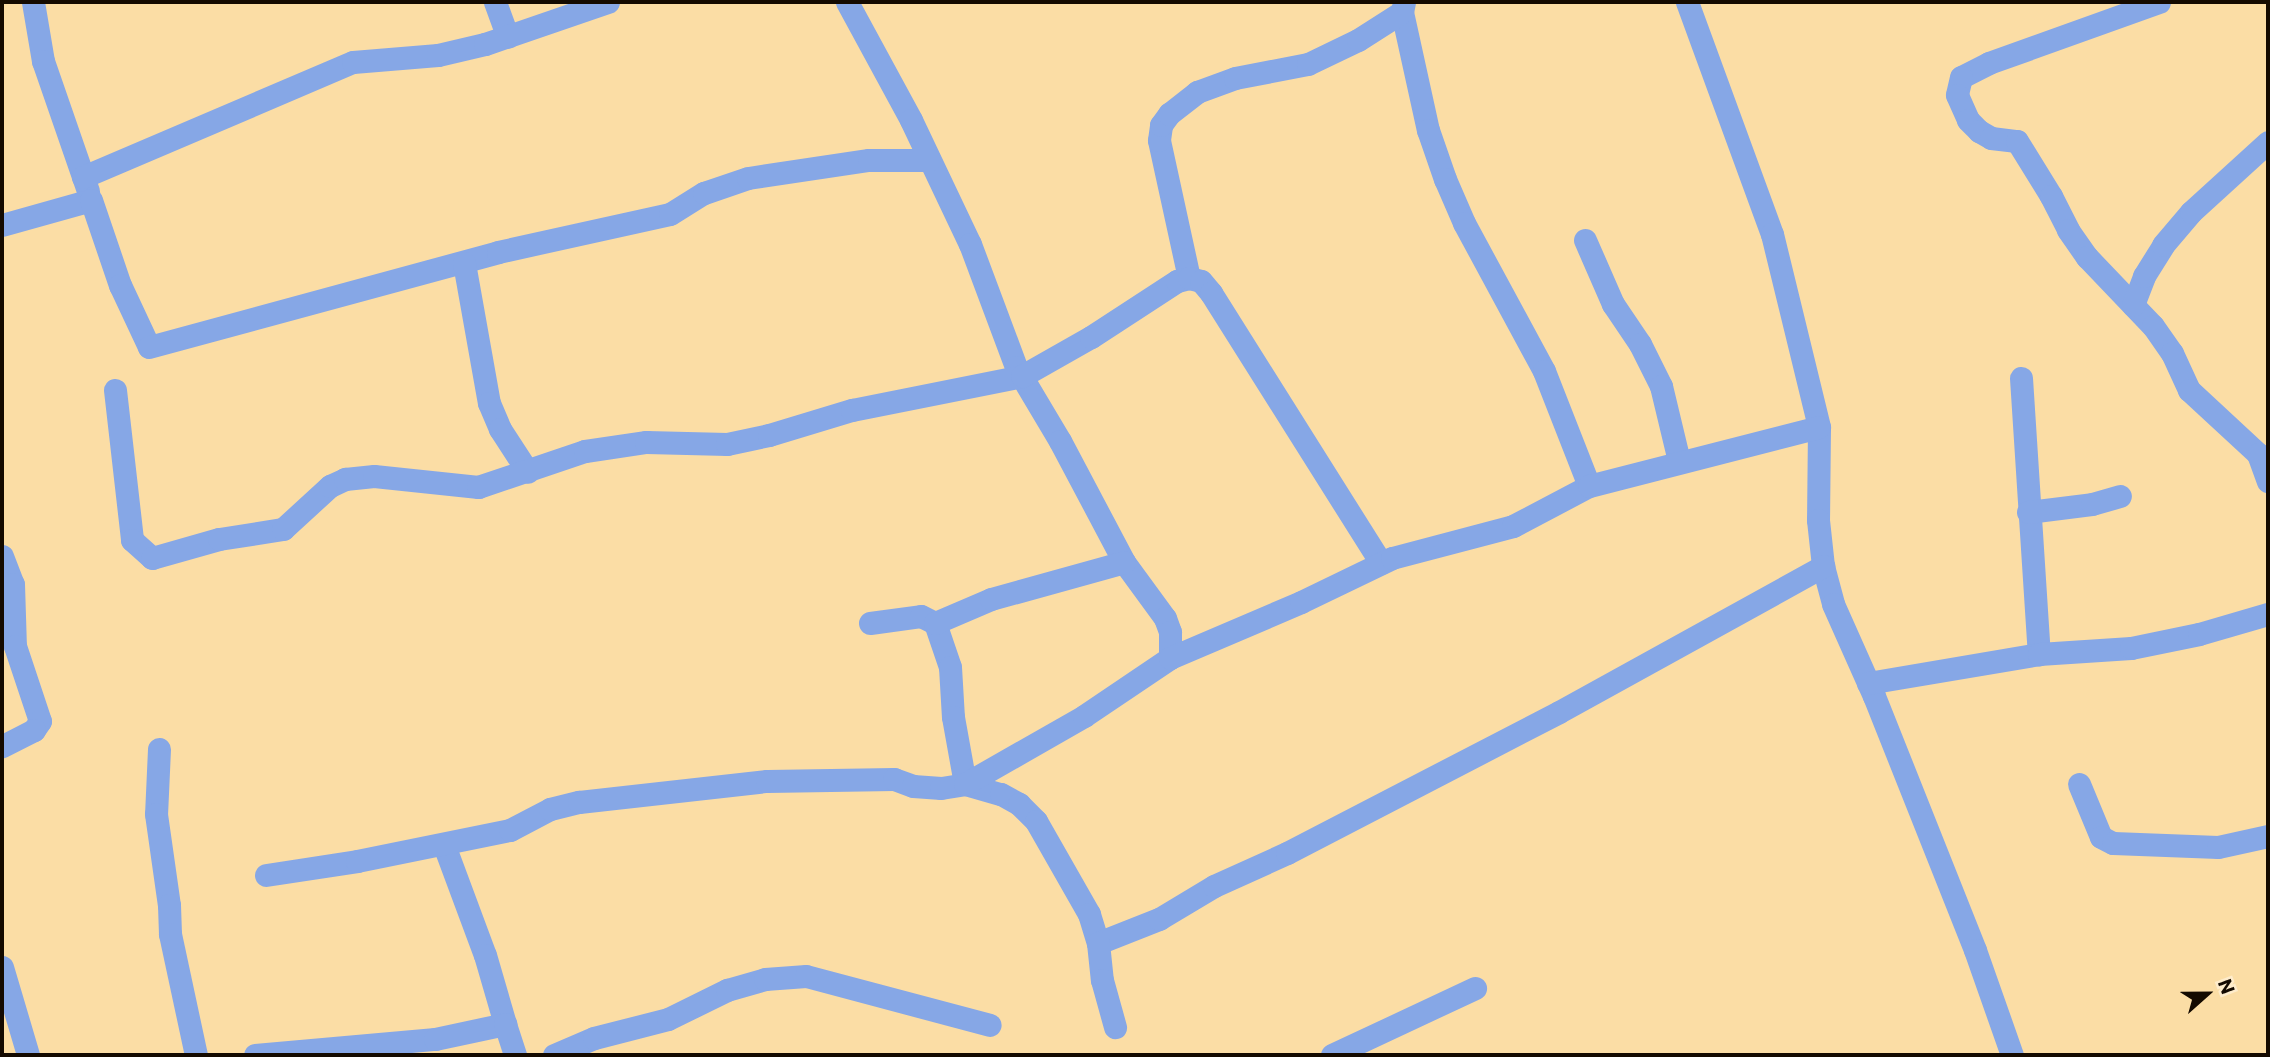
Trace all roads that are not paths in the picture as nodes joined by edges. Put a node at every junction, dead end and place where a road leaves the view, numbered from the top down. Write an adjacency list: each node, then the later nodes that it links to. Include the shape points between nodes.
1 (33, 2): 11 (street, via 43,61)
2 (495, 2): 8 (street)
3 (608, 2): 8 (street)
4 (847, 2): 10 (street)
5 (1687, 2): 21 (street, via 1772,234)
6 (2160, 2): 17 (street, via 1989,63 1961,77 1957,94 1968,120 1979,131 1991,138 2017,141 2068,230 2104,277)
7 (1403, 7): 16 (street, via 1358,40 1308,64 1235,78 1197,92 1169,114 1161,125 1159,140); 26 (street, via 1428,130 1445,179 1544,371)
8 (508, 37): 11 (street, via 438,55 353,62)
9 (2268, 142): 17 (street, via 2191,212 2163,245)
10 (929, 160): 15 (street, via 869,160 748,178 704,193 670,214); 18 (street, via 975,255)
11 (83, 177): 12 (street)
12 (92, 200): 13 (street); 15 (street, via 120,285 149,347)
13 (2, 225)
14 (1585, 240): 23 (street, via 1613,304 1661,386)
15 (464, 263): 24 (street, via 489,403)
16 (1189, 278): 18 (street); 31 (street, via 1201,281 1211,293)
17 (2133, 305): 22 (street, via 2172,353 2189,390)
18 (1022, 376): 24 (street, via 852,410 727,444 646,442 585,451); 30 (street)
19 (2021, 378): 28 (street)
20 (115, 390): 24 (street, via 132,540 152,558 283,529 330,486 345,479 374,476 478,487)
21 (1819, 427): 23 (street); 32 (street, via 1818,520)
22 (2263, 451): 25 (street)
23 (1679, 461): 26 (street)
24 (528, 472)
25 (2268, 481)
26 (1589, 486): 31 (street, via 1513,526)
27 (2120, 496): 28 (street)
28 (2028, 512): 36 (street)
29 (2, 556): 39 (street, via 13,584 15,646 40,721 34,730)
30 (1124, 562): 35 (street, via 991,599); 37 (street, via 1165,618)
31 (1381, 563): 37 (street)
32 (1823, 566): 38 (street, via 1833,604); 46 (street, via 1559,712 1214,886 1159,919)
33 (2268, 614): 36 (street, via 2131,648)
34 (870, 623): 35 (street, via 921,616)
35 (935, 623): 41 (street, via 950,667)
36 (2039, 654): 38 (street)
37 (1170, 658): 41 (street, via 1084,716)
38 (1868, 683): 58 (street)
39 (2, 746)
40 (159, 749): 53 (street, via 156,814 170,933)
41 (965, 784): 44 (street, via 941,788 894,779 767,781 680,790 579,802 550,809 510,830); 46 (street, via 1010,799 1036,821 1088,914)
42 (2079, 784): 43 (street, via 2101,837 2113,844 2218,847)
43 (2268, 836)
44 (443, 845): 45 (street); 49 (street, via 485,955)
45 (266, 875)
46 (1098, 943): 51 (street)
47 (2, 967): 52 (street)
48 (1475, 988): 57 (street)
49 (505, 1024): 54 (street, via 435,1039); 55 (street)
50 (990, 1026): 56 (street, via 806,976 765,979 727,990 668,1019 594,1038)
51 (1115, 1027)
52 (28, 1055)
53 (196, 1055)
54 (255, 1055)
55 (515, 1055)
56 (554, 1055)
57 (1332, 1055)
58 (2012, 1055)

